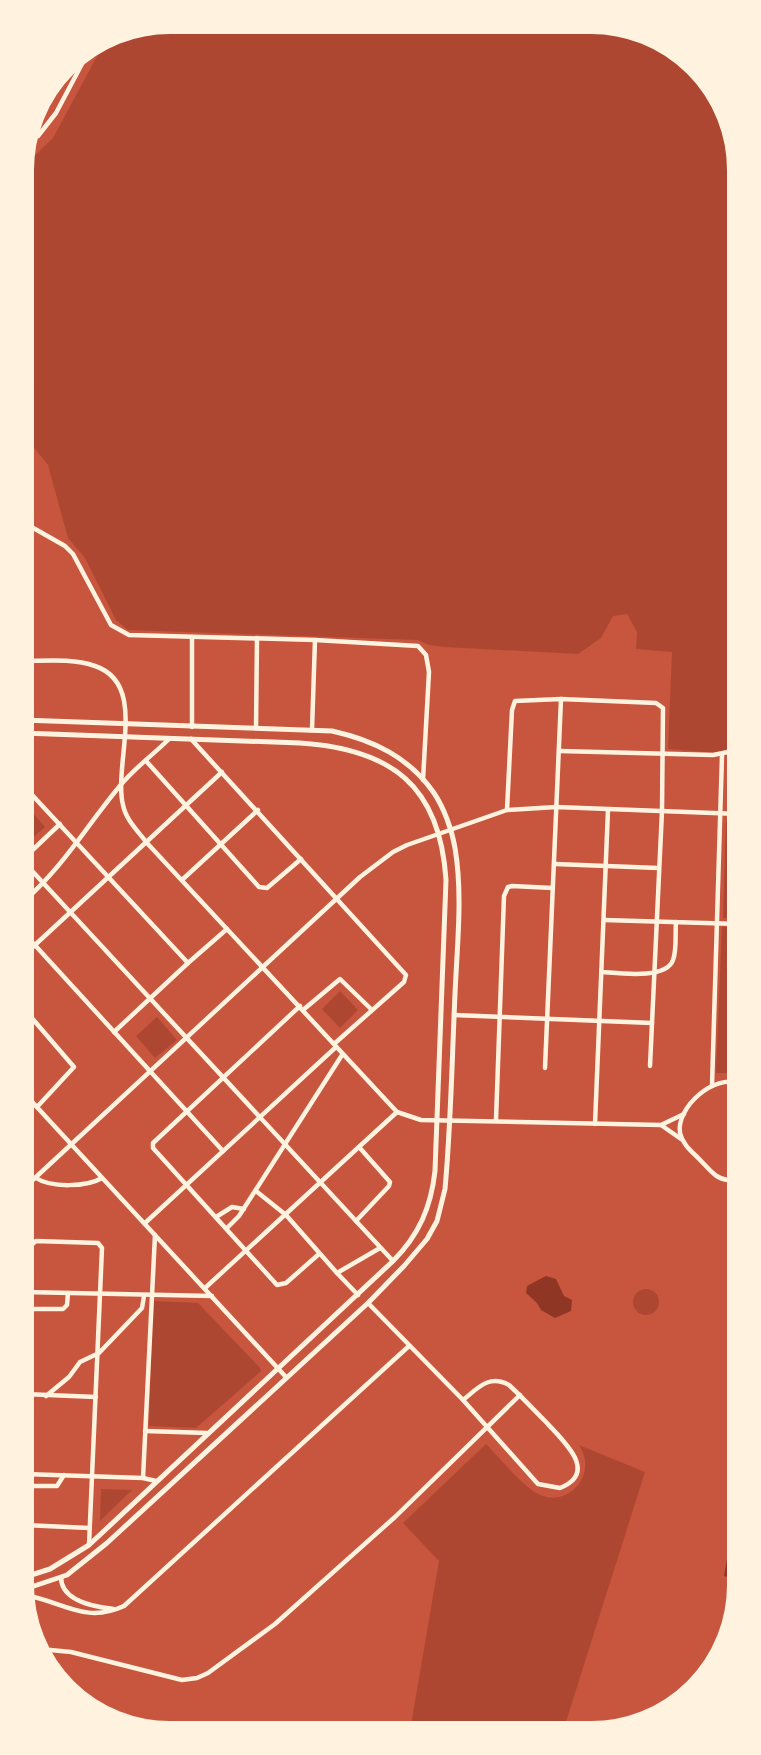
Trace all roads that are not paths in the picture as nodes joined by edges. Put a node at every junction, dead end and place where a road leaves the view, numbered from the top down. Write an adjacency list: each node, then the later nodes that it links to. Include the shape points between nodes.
1 (83, 61): 2 (street)
2 (79, 68): 3 (street, via 56,113)
3 (38, 136)
4 (30, 526): 5 (street, via 73,554 111,625 121,632)
5 (192, 636): 6 (street); 12 (street)
6 (257, 638): 7 (street); 13 (street)
7 (315, 640): 14 (street); 25 (street, via 414,645 423,651 430,695)
8 (30, 661): 11 (street, via 76,662 104,670 123,693)
9 (561, 699): 19 (street); 21 (street, via 660,704); 31 (street, via 519,699 513,704)
10 (30, 720): 11 (street)
11 (125, 725): 12 (street); 16 (street)
12 (192, 727): 13 (street)
13 (256, 728): 14 (street)
14 (312, 730): 25 (street, via 355,736 380,746)
15 (30, 733): 16 (street)
16 (124, 737): 17 (street); 26 (street)
17 (169, 739): 18 (street); 23 (street)
18 (191, 739): 24 (street); 38 (street, via 335,745 363,752 387,765 416,791)
19 (560, 751): 21 (street); 29 (street)
20 (731, 752): 22 (street)
21 (663, 754): 22 (street); 33 (street)
22 (722, 755): 34 (street)
23 (147, 762): 26 (street); 28 (street)
24 (222, 772): 28 (street); 30 (street)
25 (423, 780): 37 (street)
26 (121, 785): 39 (street); 40 (street, via 127,818)
27 (30, 794): 36 (street)
28 (187, 806): 40 (street); 41 (street)
29 (556, 807): 31 (street); 32 (street); 44 (street)
30 (258, 810): 41 (street); 43 (street)
31 (507, 810): 37 (street)
32 (608, 810): 33 (street); 45 (street)
33 (662, 811): 34 (street); 47 (street)
34 (720, 814): 35 (street); 58 (street)
35 (731, 814)
36 (60, 825): 39 (street); 42 (street)
37 (450, 829): 38 (street); 71 (street, via 457,862)
38 (440, 833): 53 (street, via 393,852); 93 (street, via 446,880)
39 (78, 843): 48 (street); 50 (street)
40 (147, 843): 48 (street); 49 (street)
41 (221, 845): 43 (street, via 263,889); 49 (street)
42 (30, 853)
43 (301, 859): 53 (street)
44 (555, 864): 45 (street); 51 (street)
45 (605, 867): 47 (street); 55 (street)
46 (30, 868): 50 (street)
47 (658, 868): 56 (street)
48 (110, 877): 54 (street); 64 (street)
49 (183, 879): 60 (street)
50 (45, 883): 52 (street); 54 (street)
51 (553, 888): 73 (street, via 512,886 506,891); 74 (street)
52 (30, 896)
53 (338, 898): 65 (street); 70 (street, via 406,975 404,982)
54 (72, 912): 62 (street); 68 (street)
55 (604, 920): 56 (street); 66 (street)
56 (657, 922): 57 (street); 67 (street)
57 (676, 922): 58 (street); 67 (street, via 673,960 670,966)
58 (717, 923): 59 (street); 86 (street)
59 (731, 924)
60 (227, 929): 64 (street); 65 (street)
61 (30, 940): 62 (street)
62 (34, 945): 63 (street); 77 (street)
63 (30, 949)
64 (188, 963): 68 (street)
65 (263, 968): 69 (street); 78 (street)
66 (602, 972): 67 (street); 75 (street)
67 (654, 974): 76 (street)
68 (151, 998): 77 (street); 78 (street)
69 (302, 1008): 70 (street, via 340,979); 79 (street); 84 (street)
70 (372, 1010): 79 (street)
71 (454, 1016): 73 (street); 94 (street)
72 (31, 1017): 88 (street, via 74,1067)
73 (501, 1017): 74 (street); 95 (street)
74 (549, 1020): 75 (street); 82 (street)
75 (600, 1021): 76 (street); 96 (street)
76 (652, 1023): 81 (street)
77 (114, 1032): 83 (street)
78 (188, 1039): 83 (street); 84 (street)
79 (335, 1046): 80 (street); 92 (street)
80 (342, 1055): 90 (street); 99 (street)
81 (650, 1066)
82 (545, 1068)
83 (151, 1072): 89 (street); 100 (street)
84 (224, 1076): 89 (street); 92 (street)
85 (731, 1082): 86 (street)
86 (712, 1086): 91 (street)
87 (30, 1100): 88 (street)
88 (37, 1107): 100 (street)
89 (186, 1111): 102 (street); 108 (street, via 152,1145)
90 (397, 1112): 93 (street, via 421,1120); 101 (street)
91 (684, 1114): 97 (street); 98 (street, via 680,1128)
92 (261, 1117): 99 (street); 102 (street)
93 (437, 1119): 94 (street); 120 (street, via 433,1191 427,1214 406,1249)
94 (450, 1119): 95 (street); 130 (street, via 445,1189 437,1221 427,1239)
95 (496, 1120): 96 (street)
96 (595, 1124): 97 (street)
97 (661, 1125): 98 (street)
98 (683, 1141): 105 (street, via 719,1178)
99 (286, 1144): 106 (street); 109 (street)
100 (72, 1145): 103 (street); 104 (street)
101 (359, 1147): 106 (street); 113 (street, via 390,1182)
102 (223, 1151): 108 (street)
103 (36, 1178): 104 (street, via 47,1183 87,1183); 107 (street)
104 (102, 1178): 114 (street)
105 (731, 1178)
106 (321, 1182): 111 (street); 113 (street)
107 (30, 1183)
108 (185, 1184): 112 (street); 114 (street)
109 (256, 1191): 110 (street); 111 (street)
110 (244, 1209): 112 (street, via 232,1207); 115 (street)
111 (286, 1215): 118 (street); 119 (street)
112 (216, 1217): 115 (street)
113 (356, 1221): 117 (street)
114 (145, 1223): 116 (street)
115 (227, 1228): 118 (street)
116 (155, 1234): 122 (street); 128 (street)
117 (380, 1248): 120 (street); 121 (street)
118 (247, 1251): 119 (street, via 272,1281 281,1285); 122 (street)
119 (319, 1254): 121 (street)
120 (393, 1261): 126 (street)
121 (337, 1273): 126 (street)
122 (205, 1288): 129 (street)
123 (30, 1292): 124 (street); 125 (street, via 30,1246 36,1241 100,1245)
124 (68, 1293): 125 (street); 131 (street, via 63,1309)
125 (101, 1295): 127 (street); 133 (street)
126 (358, 1295): 134 (street)
127 (144, 1296): 128 (street); 133 (street, via 142,1308)
128 (151, 1296): 129 (street); 142 (street)
129 (212, 1296): 134 (street)
130 (368, 1303): 132 (street); 135 (street)
131 (30, 1309)
132 (409, 1346): 140 (street); 157 (street, via 130,1603)
133 (99, 1353): 138 (street, via 80,1362); 139 (street)
134 (278, 1368): 135 (street); 143 (street)
135 (285, 1376): 154 (street, via 162,1494 78,1568)
136 (30, 1395): 138 (street)
137 (520, 1395): 140 (street, via 499,1380 491,1380); 141 (street); 141 (street, via 571,1449 578,1470 574,1480 560,1488 538,1484)
138 (46, 1396): 139 (street)
139 (96, 1397): 146 (street)
140 (463, 1400): 141 (street)
141 (489, 1427): 158 (street, via 275,1624 208,1673 182,1680 71,1652)
142 (145, 1431): 143 (street); 147 (street)
143 (207, 1433): 148 (street)
144 (30, 1474): 145 (street)
145 (64, 1475): 146 (street); 149 (street, via 57,1486)
146 (93, 1475): 147 (street); 151 (street)
147 (143, 1478): 148 (street)
148 (156, 1481): 152 (street)
149 (30, 1486)
150 (30, 1525): 151 (street)
151 (89, 1528): 152 (street)
152 (89, 1545): 153 (street, via 50,1569)
153 (30, 1575)
154 (61, 1577): 155 (street); 157 (street, via 63,1588 71,1596)
155 (30, 1587)
156 (31, 1597): 157 (street, via 93,1615)
157 (116, 1610)
158 (46, 1650)

